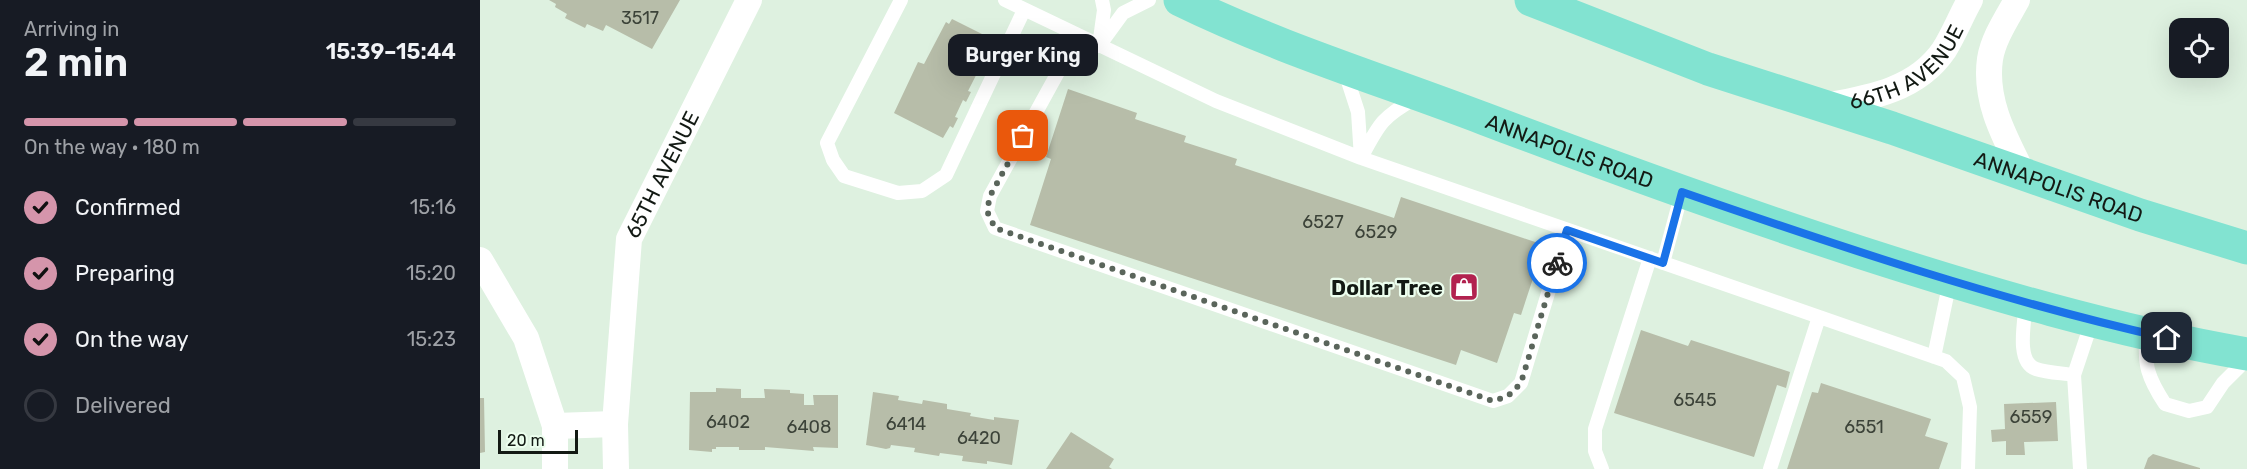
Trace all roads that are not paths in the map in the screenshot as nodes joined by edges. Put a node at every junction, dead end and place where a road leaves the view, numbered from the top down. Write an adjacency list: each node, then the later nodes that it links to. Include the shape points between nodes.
1 (749, 0): 32 (street, 65TH AVENUE, via 629,239)
2 (901, 0): 10 (lane, via 827,143 844,176 898,193 922,191 946,175)
3 (1005, 0): 10 (lane)
4 (1102, 0): 12 (lane)
5 (1149, 0): 12 (lane, via 1123,13)
6 (1180, 0): 13 (main road, ANNAPOLIS ROAD, via 1225,22)
7 (1531, 0): 15 (main road, ANNAPOLIS ROAD, via 1708,69)
8 (1970, 0): 15 (street, 66TH AVENUE, via 1943,51 1924,71 1900,87 1872,98)
9 (2017, 0): 17 (street, via 1990,58 1990,97)
10 (1024, 10): 11 (lane)
11 (1078, 36): 12 (lane); 19 (lane, via 990,196 987,211 995,228 1493,401 1508,396 1521,383)
12 (1099, 46): 16 (lane, via 1216,101)
13 (1343, 67): 14 (main road, ANNAPOLIS ROAD); 16 (lane, via 1358,112)
14 (1422, 95): 16 (lane, via 1378,125); 18 (main road, ANNAPOLIS ROAD)
15 (1824, 106): 17 (main road, ANNAPOLIS ROAD)
16 (1361, 158): 19 (lane)
17 (2024, 174): 20 (main road, ANNAPOLIS ROAD)
18 (1682, 192): 22 (lane); 23 (main road, ANNAPOLIS ROAD)
19 (1567, 230): 22 (lane)
20 (2247, 248)
21 (480, 260): 33 (street, via 526,338)
22 (1656, 261): 25 (lane); 36 (lane, via 1595,429 1595,451)
23 (1950, 281): 24 (main road, ANNAPOLIS ROAD); 29 (lane)
24 (2026, 302): 26 (main road, ANNAPOLIS ROAD); 31 (lane, via 2025,359 2036,369)
25 (1819, 317): 29 (lane); 37 (lane)
26 (2091, 321): 27 (main road, ANNAPOLIS ROAD); 31 (lane)
27 (2147, 333): 28 (main road, ANNAPOLIS ROAD); 30 (lane, via 2144,355 2150,381 2164,404 2189,411 2207,407 2223,383)
28 (2247, 354)
29 (1934, 357): 38 (lane, via 1946,361 1963,377 1970,407)
30 (2247, 359)
31 (2074, 375): 39 (lane)
32 (615, 424): 33 (street); 35 (street, 65TH AVENUE)
33 (555, 426): 34 (street)
34 (555, 469)
35 (616, 469)
36 (1602, 469)
37 (1770, 469)
38 (1968, 469)
39 (2080, 469)

